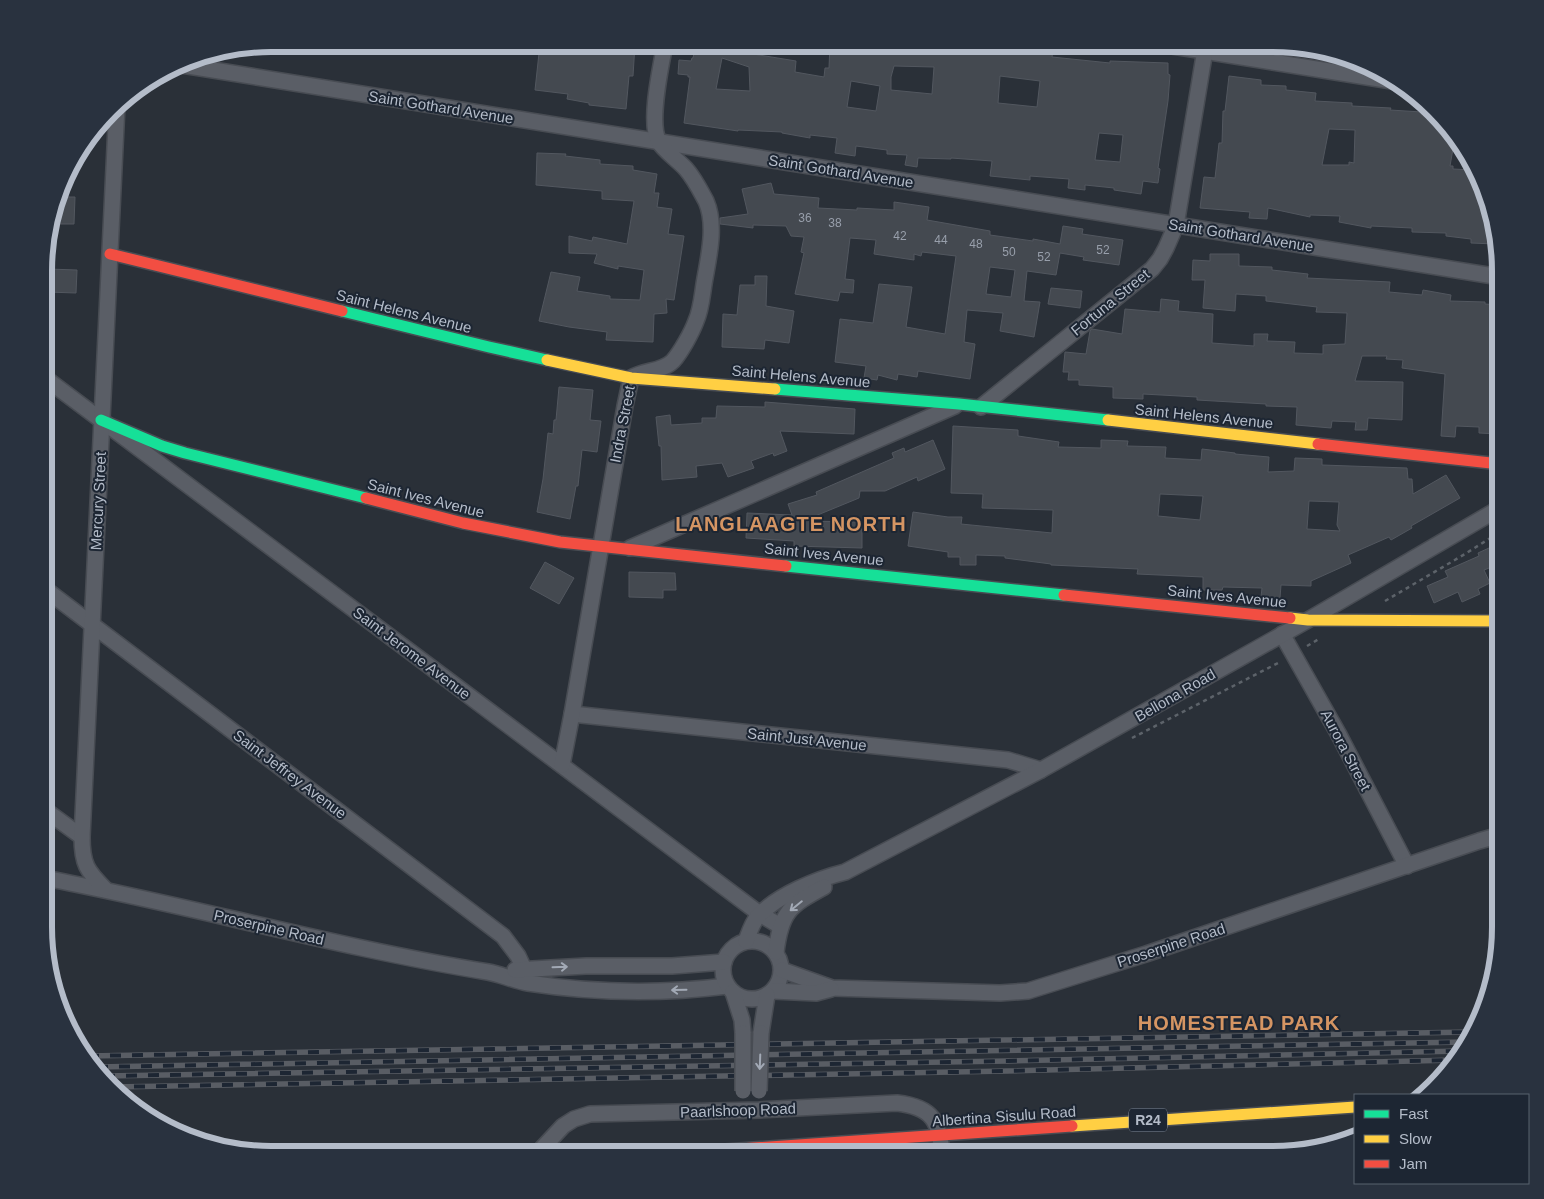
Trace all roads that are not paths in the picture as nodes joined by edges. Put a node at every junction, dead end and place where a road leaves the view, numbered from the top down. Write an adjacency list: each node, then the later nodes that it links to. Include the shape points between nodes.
1 (664, 52): 7 (street, via 654,118)
2 (1204, 52): 8 (street, Fortuna Street)
3 (1228, 52): 5 (street)
4 (194, 67): 7 (street, Saint Gothard Avenue)
5 (1374, 78)
6 (116, 118): 9 (street, Mercury Street)
7 (658, 142): 8 (street, Saint Gothard Avenue); 11 (street, Indra Street, via 687,170 707,204 710,221 708,260 696,322 673,361)
8 (1176, 224): 10 (street, Saint Gothard Avenue); 14 (street, Fortuna Street, via 1152,270)
9 (110, 254): 11 (street, Saint Helens Avenue, via 489,347); 15 (street, Mercury Street)
10 (1492, 276)
11 (631, 378): 13 (street, Saint Helens Avenue); 18 (street, Indra Street)
12 (52, 382): 15 (street, Saint Jerome Avenue)
13 (959, 404): 14 (street, Saint Helens Avenue); 19 (street)
14 (981, 407): 16 (street, Saint Helens Avenue)
15 (102, 420): 18 (street, Saint Ives Avenue, via 162,446 265,474 472,525); 23 (street, Mercury Street); 26 (street, Saint Jerome Avenue)
16 (1492, 463)
17 (1492, 513): 21 (street, Bellona Road)
18 (600, 547): 19 (street, Saint Ives Avenue); 25 (street, Indra Street)
19 (630, 548): 21 (street, Saint Ives Avenue)
20 (52, 594): 23 (street, Saint Jeffrey Avenue)
21 (1308, 620): 22 (street, Saint Ives Avenue); 24 (street, Bellona Road)
22 (1492, 621)
23 (92, 625): 29 (street, Mercury Street); 40 (street, Saint Jeffrey Avenue, via 503,936)
24 (1282, 634): 27 (street, Bellona Road); 31 (street, Aurora Street)
25 (572, 714): 26 (street, Indra Street); 27 (street, Saint Just Avenue, via 1008,760)
26 (562, 765): 35 (street, Saint Jerome Avenue)
27 (1042, 770): 32 (street, Bellona Road)
28 (52, 816): 29 (street)
29 (82, 837): 34 (street, Mercury Street, via 84,860 90,873)
30 (1492, 837): 31 (street, Proserpine Road)
31 (1407, 866): 43 (street, Proserpine Road, via 1028,991 1000,994)
32 (845, 872): 35 (street, Bellona Road, via 795,891); 36 (street, Bellona Road, one-way to 36, via 798,903)
33 (52, 879): 34 (street, Proserpine Road)
34 (105, 889): 42 (street, Proserpine Road, via 426,962)
35 (760, 914): 36 (street, Saint Jerome Avenue); 37 (street)
36 (780, 926): 38 (street)
37 (746, 941): 38 (street, via 768,945); 39 (street, via 732,948)
38 (776, 952): 41 (street)
39 (724, 962): 40 (street, Proserpine Road, one-way to 39); 44 (street, via 723,970)
40 (524, 969): 42 (street, Proserpine Road)
41 (782, 970): 43 (street, Proserpine Road); 45 (street, via 778,985)
42 (494, 973): 44 (street, Proserpine Road, one-way to 42, via 642,991 574,988 524,982)
43 (832, 988): 45 (street, Proserpine Road, via 816,993)
44 (730, 989): 45 (street, Proserpine Road, via 752,999); 47 (street, bridge, via 742,1020)
45 (770, 993): 48 (street, one-way to 48, bridge, via 761,1033)
46 (1354, 1107): 49 (street, Albertina Sisulu Road / R24)
47 (743, 1110): 48 (street, Paarlshoop Road); 50 (street, Paarlshoop Road, via 590,1114 563,1126)
48 (759, 1110): 49 (street, Paarlshoop Road, via 897,1103 913,1105 931,1117)
49 (941, 1135): 51 (street, Albertina Sisulu Road / R24); 52 (street)
50 (544, 1146)
51 (783, 1146)
52 (942, 1146)

